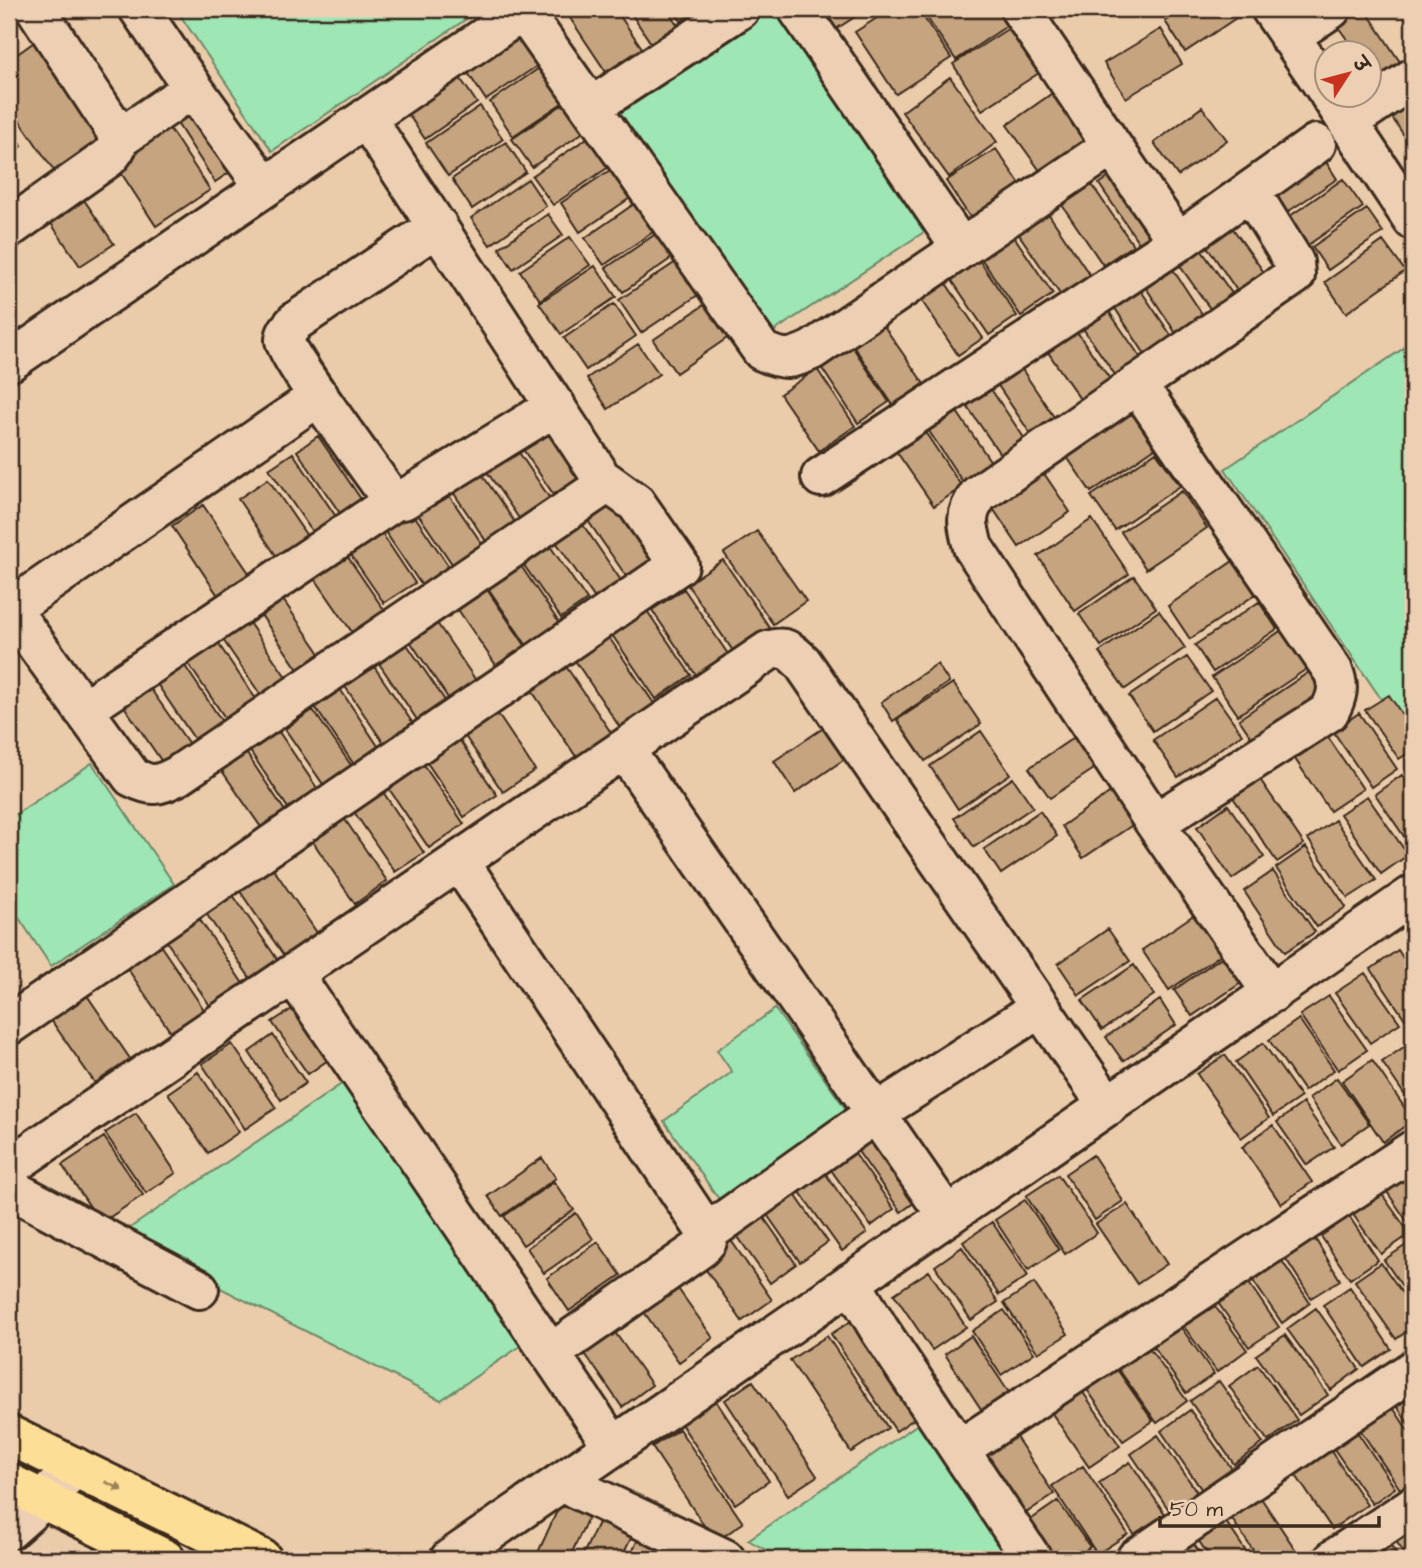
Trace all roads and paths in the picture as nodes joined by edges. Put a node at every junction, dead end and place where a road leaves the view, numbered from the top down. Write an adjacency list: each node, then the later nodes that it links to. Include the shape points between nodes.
1 (36, 9): 16 (street)
2 (139, 9): 12 (street)
3 (740, 9): 13 (street)
4 (798, 9): 25 (street)
5 (1020, 9): 18 (street)
6 (1331, 9): 8 (street)
7 (525, 10): 13 (street); 15 (street)
8 (1280, 23): 9 (street)
9 (1314, 72)
10 (1413, 78): 11 (street)
11 (1384, 87)
12 (193, 88): 16 (street); 19 (street)
13 (591, 107): 25 (street, via 762,351 779,358 795,358 812,350)
14 (1338, 108): 21 (street)
15 (366, 118): 19 (street); 22 (street)
16 (118, 139): 23 (street, via 118,149 108,158)
17 (1316, 144): 20 (street)
18 (1112, 146): 24 (street); 25 (street)
19 (265, 187): 26 (street)
20 (1250, 191): 24 (street); 27 (street, via 1294,262 1295,275)
21 (1413, 220)
22 (438, 226): 28 (street, via 296,321 288,331 285,340 290,352); 29 (street)
23 (9, 228)
24 (1178, 242): 31 (street)
25 (961, 248)
26 (9, 362)
27 (1137, 384): 36 (street, via 979,494 968,508 967,525 973,547); 36 (street, via 1338,683 1329,712)
28 (319, 396): 32 (street); 33 (street)
29 (556, 405): 30 (street); 32 (street, via 410,498)
30 (600, 477): 34 (street, via 596,491 161,784 148,785 132,777); 42 (street, via 636,503 679,565)
31 (821, 477)
32 (396, 500): 34 (street)
33 (9, 608): 34 (street)
34 (83, 710)
35 (624, 749): 37 (street); 41 (street, via 768,651 790,650); 44 (street)
36 (1155, 823): 40 (street)
37 (458, 861): 39 (street); 49 (street)
38 (1413, 895): 40 (street)
39 (293, 974): 46 (street); 52 (street)
40 (1272, 993): 43 (street)
41 (1040, 1008): 43 (street); 44 (street)
42 (9, 1025)
43 (1108, 1106): 48 (street)
44 (876, 1113): 48 (street); 49 (street)
45 (1413, 1150): 56 (street)
46 (9, 1167)
47 (9, 1188): 51 (street)
48 (947, 1216): 50 (street)
49 (707, 1233): 52 (street, via 701,1248)
50 (851, 1282): 55 (street); 56 (street)
51 (199, 1289)
52 (551, 1353): 55 (street)
53 (1413, 1370): 68 (street)
54 (9, 1434): 57 (main road)
55 (613, 1446): 58 (street)
56 (960, 1449): 67 (street)
57 (75, 1467): 60 (street); 64 (main road, one-way to 64)
58 (562, 1482): 65 (street); 66 (street)
59 (9, 1483): 60 (main road)
60 (44, 1500): 62 (street); 63 (main road)
61 (1413, 1506): 69 (street)
62 (9, 1530)
63 (166, 1559)
64 (262, 1559)
65 (450, 1559)
66 (725, 1559)
67 (1032, 1559)
68 (1136, 1559)
69 (1334, 1559)

